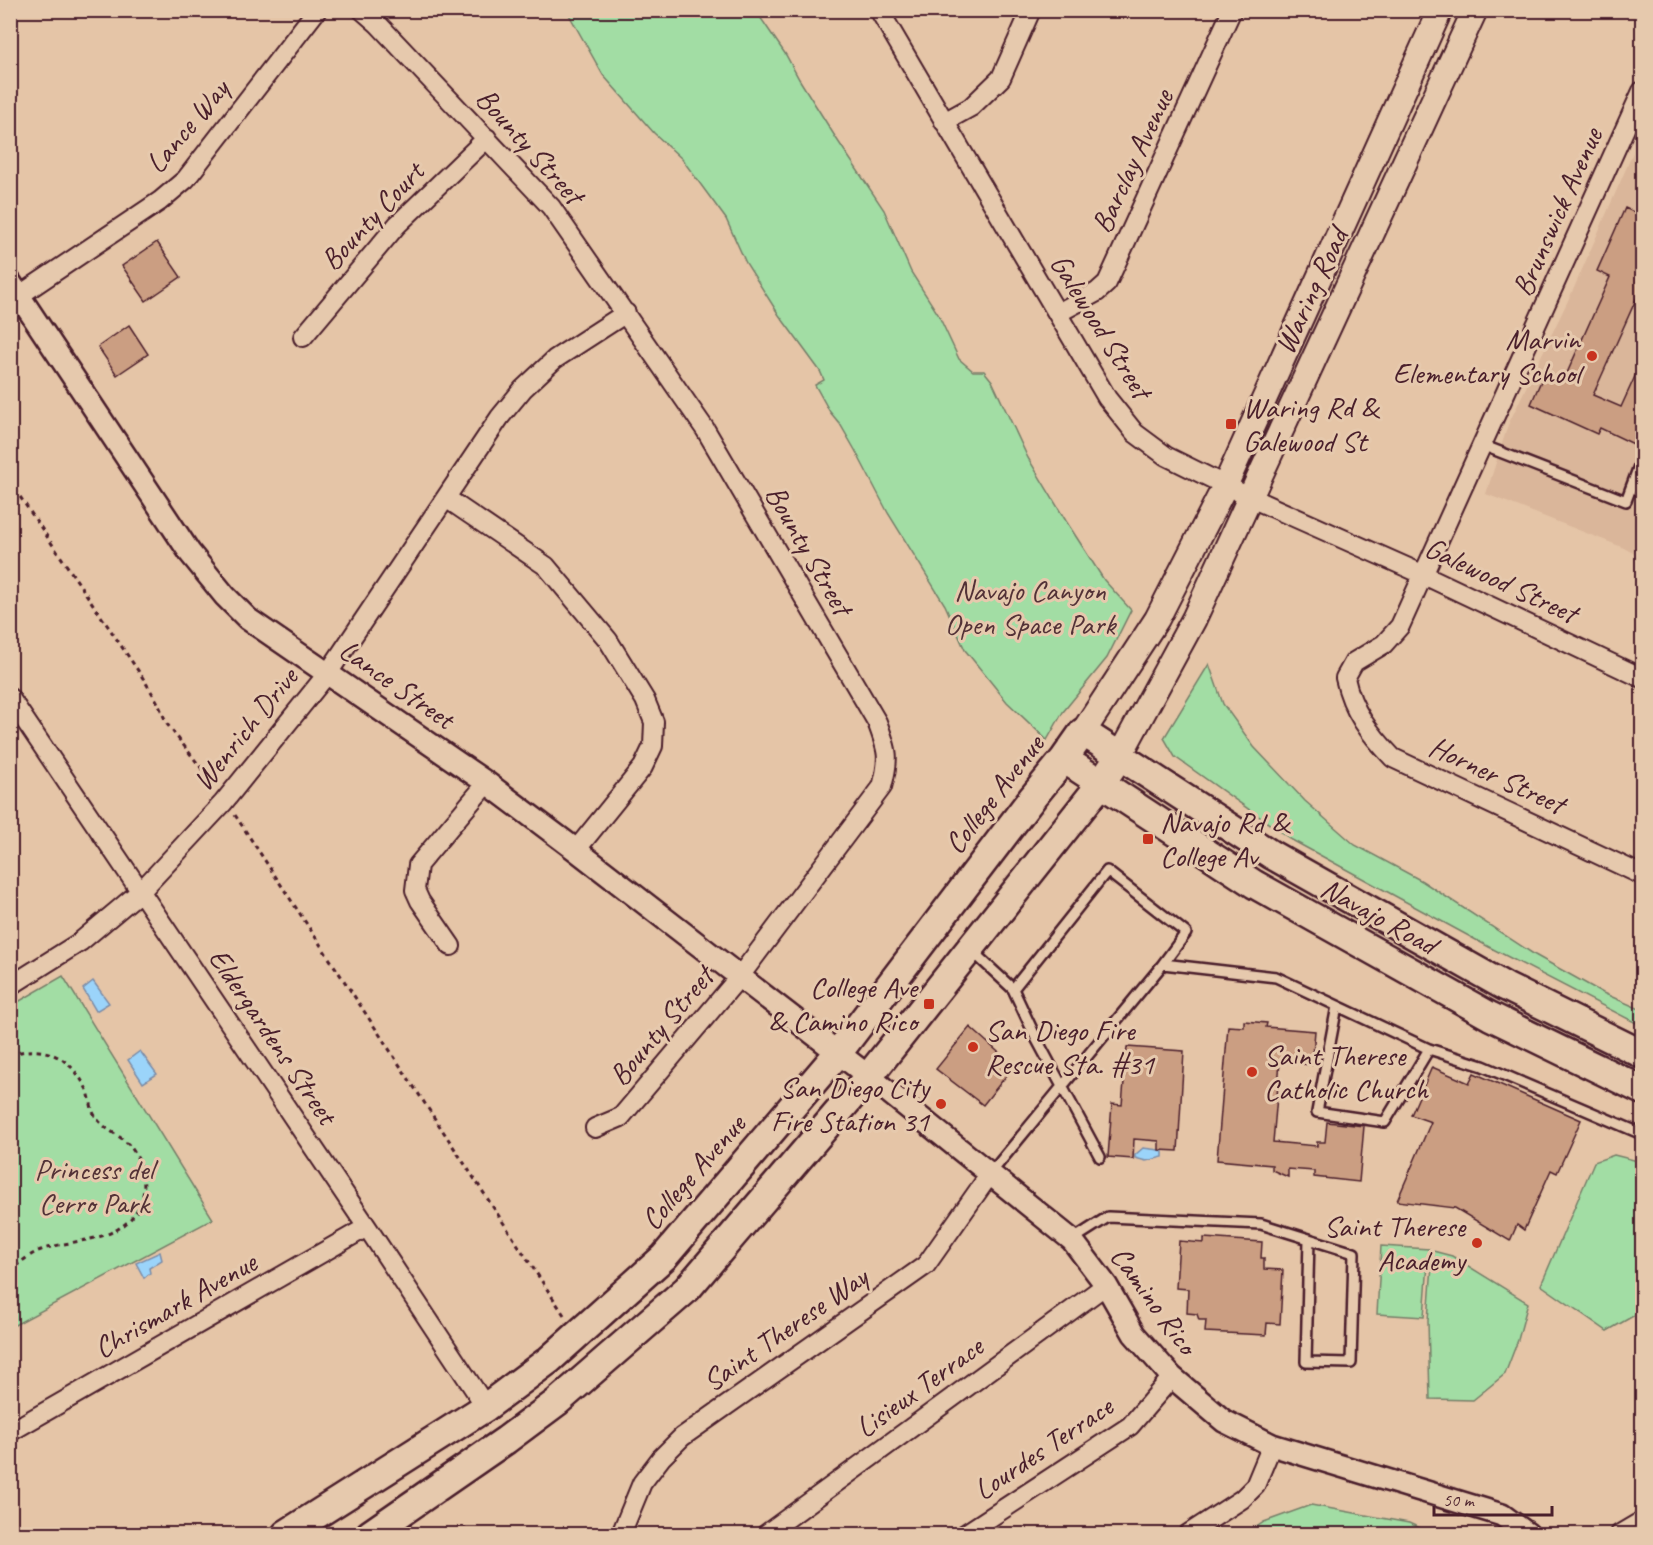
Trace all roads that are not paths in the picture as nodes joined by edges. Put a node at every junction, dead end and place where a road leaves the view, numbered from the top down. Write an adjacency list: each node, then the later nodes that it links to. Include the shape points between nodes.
1 (317, 10): 11 (street, Lance Way, via 186,179 160,201)
2 (362, 10): 10 (street, Bounty Street)
3 (879, 10): 9 (street, Galewood Street)
4 (1031, 10): 9 (street, via 1001,78 971,106)
5 (1232, 10): 13 (street, Barclay Avenue, via 1107,283)
6 (1440, 10): 17 (main road, Waring Road)
7 (1475, 10): 19 (main road, Waring Road)
8 (1642, 91): 15 (street, Brunswick Avenue)
9 (944, 122): 13 (street, Galewood Street)
10 (487, 138): 12 (street, Bounty Street, via 551,207); 14 (street, Bounty Court, via 397,225)
11 (15, 289): 21 (street, Lance Street, via 190,553 218,588 248,619)
12 (626, 313): 18 (street, Wenrich Drive, via 555,359 523,389); 36 (street, Bounty Street, via 705,429 877,722 887,749 882,787)
13 (1058, 313): 17 (street, Galewood Street, via 1107,398 1135,433 1166,456)
14 (303, 337)
15 (1482, 445): 16 (lane, via 1626,501); 20 (street, Brunswick Avenue)
16 (1642, 458)
17 (1225, 486): 19 (street, Galewood Street); 25 (main road, Waring Road, via 1157,619)
18 (446, 498): 21 (street, Wenrich Drive); 30 (street, via 546,566 608,640 654,722 653,746 644,767)
19 (1251, 498): 20 (street, Galewood Street); 26 (main road, Waring Road, via 1194,619)
20 (1422, 574): 22 (street, Galewood Street); 24 (street, Brunswick Avenue, via 1400,626 1384,644 1354,662 1345,678)
21 (328, 673): 28 (street, Lance Street); 32 (street, Wenrich Drive, via 225,801)
22 (1642, 678)
23 (10, 698): 32 (street, Eldergardens Street)
24 (1350, 700): 31 (street, Horner Street, via 1376,741 1393,758)
25 (1083, 732): 26 (main road, Navajo Road); 27 (main road, College Avenue)
26 (1119, 756): 29 (main road); 42 (main road, Navajo Road, via 1280,860 1506,987)
27 (1064, 759): 29 (main road, Navajo Road); 41 (main road, College Avenue)
28 (487, 783): 30 (street, Lance Street); 33 (street, via 418,865 416,890 420,901)
29 (1100, 785): 34 (main road); 45 (main road, Navajo Road, via 1254,884 1490,1016)
30 (576, 850): 36 (street, Lance Street)
31 (1642, 875)
32 (141, 891): 37 (street, Wenrich Drive, via 80,942); 50 (street, Eldergardens Street)
33 (451, 946)
34 (969, 949): 38 (lane); 43 (main road)
35 (1163, 964): 38 (lane, via 1186,933 1107,870); 39 (lane, via 1276,977); 44 (lane)
36 (740, 976): 41 (street, Lance Street); 46 (street, Bounty Street, via 621,1117)
37 (10, 986)
38 (1012, 989): 44 (lane)
39 (1337, 1006): 40 (lane); 40 (lane, via 1317,1112 1385,1122)
40 (1429, 1049): 47 (lane, via 1483,1066)
41 (838, 1053): 43 (street, Camino Rico); 55 (main road, College Avenue, via 664,1257 549,1360)
42 (1642, 1054)
43 (869, 1076): 49 (street, Camino Rico); 60 (main road, via 687,1289 557,1402)
44 (1062, 1086): 48 (lane); 49 (lane)
45 (1642, 1090)
46 (595, 1128)
47 (1642, 1134)
48 (1100, 1157)
49 (990, 1174): 52 (street, Camino Rico); 61 (street, Saint Therese Way, via 926,1265 682,1437 642,1483)
50 (367, 1227): 55 (street, Eldergardens Street); 56 (street, Chrismark Avenue)
51 (1309, 1239): 51 (lane, via 1354,1253 1351,1363 1306,1362); 52 (lane, via 1261,1224 1108,1217)
52 (1072, 1240): 53 (street, Camino Rico)
53 (1106, 1285): 54 (street, Camino Rico, via 1134,1334); 62 (street, Lisieux Terrace)
54 (1172, 1377): 57 (street, Camino Rico, via 1224,1421); 63 (street, Lourdes Terrace, via 1130,1426)
55 (486, 1407): 59 (main road, College Avenue)
56 (10, 1432)
57 (1272, 1445): 64 (street, via 1255,1486); 65 (street, Camino Rico, via 1502,1515)
58 (1642, 1521): 66 (street)
59 (286, 1534)
60 (370, 1534)
61 (621, 1534)
62 (766, 1534)
63 (965, 1534)
64 (1188, 1534)
65 (1528, 1534)
66 (1620, 1534)

